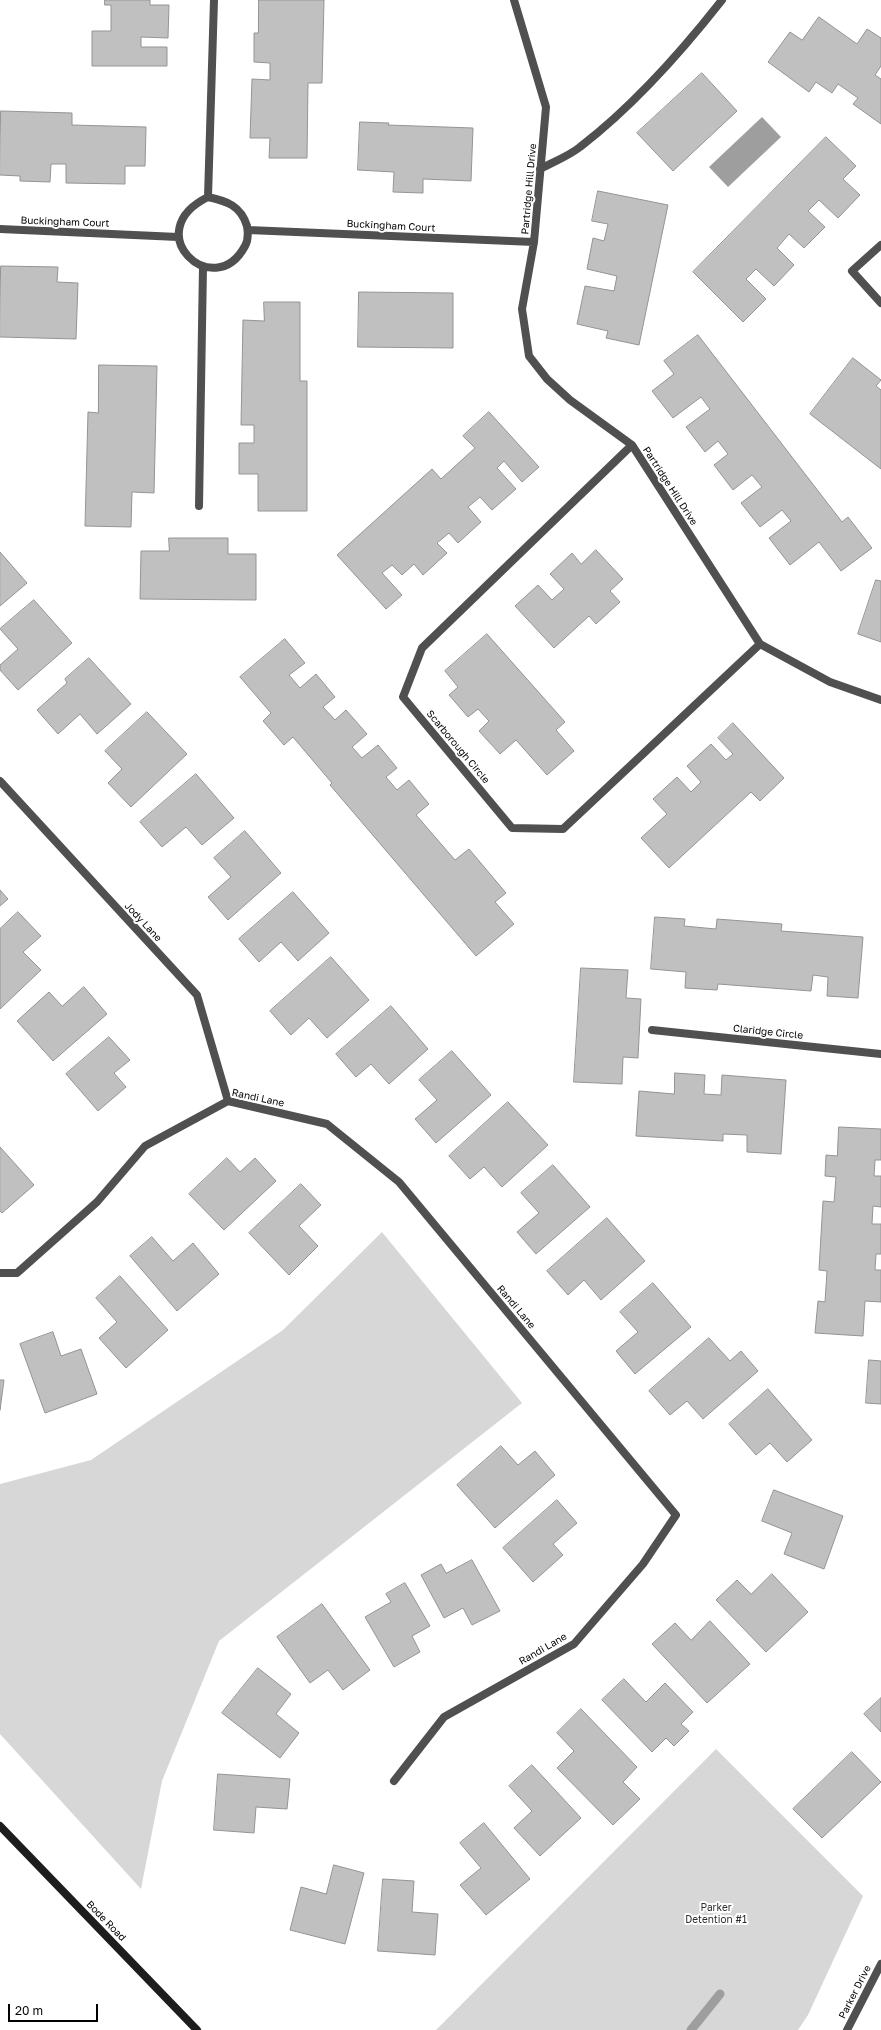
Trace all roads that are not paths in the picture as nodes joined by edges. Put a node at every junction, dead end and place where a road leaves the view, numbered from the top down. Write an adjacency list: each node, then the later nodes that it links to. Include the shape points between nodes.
1 (214, 0): 5 (street)
2 (514, 0): 4 (street, Partridge Hill Drive, via 546,107)
3 (722, 0): 4 (street, via 689,41 624,108 579,148)
4 (540, 169): 9 (street, Partridge Hill Drive)
5 (208, 197): 7 (street, via 224,200 235,206 244,217); 8 (street, via 186,211 180,223)
6 (0, 229): 8 (street, Buckingham Court)
7 (248, 230): 9 (street, Buckingham Court); 11 (street, via 246,244 240,255 230,264 217,268)
8 (178, 237): 11 (street, via 182,250 191,260)
9 (534, 242): 13 (street, Partridge Hill Drive, via 522,309 529,356 570,400)
10 (881, 245): 12 (street, via 852,271)
11 (203, 267): 14 (street)
12 (881, 303)
13 (632, 445): 15 (street, Partridge Hill Drive); 15 (street, Scarborough Circle, via 422,648 403,697 512,828 563,829)
14 (199, 506)
15 (760, 644): 16 (street, Partridge Hill Drive, via 830,682)
16 (881, 700)
17 (0, 781): 20 (street, Jody Lane, via 197,995)
18 (652, 1030): 19 (street, Claridge Circle)
19 (881, 1054)
20 (228, 1101): 21 (street, Randi Lane, via 145,1146 97,1202 16,1273); 22 (street, Randi Lane, via 327,1124 400,1182 676,1515 643,1564 574,1644 444,1716)
21 (0, 1273)
22 (394, 1781)
23 (0, 1826): 25 (street, Bode Road)
24 (881, 1964): 26 (street, Parker Drive)
25 (197, 2030)
26 (847, 2030)

